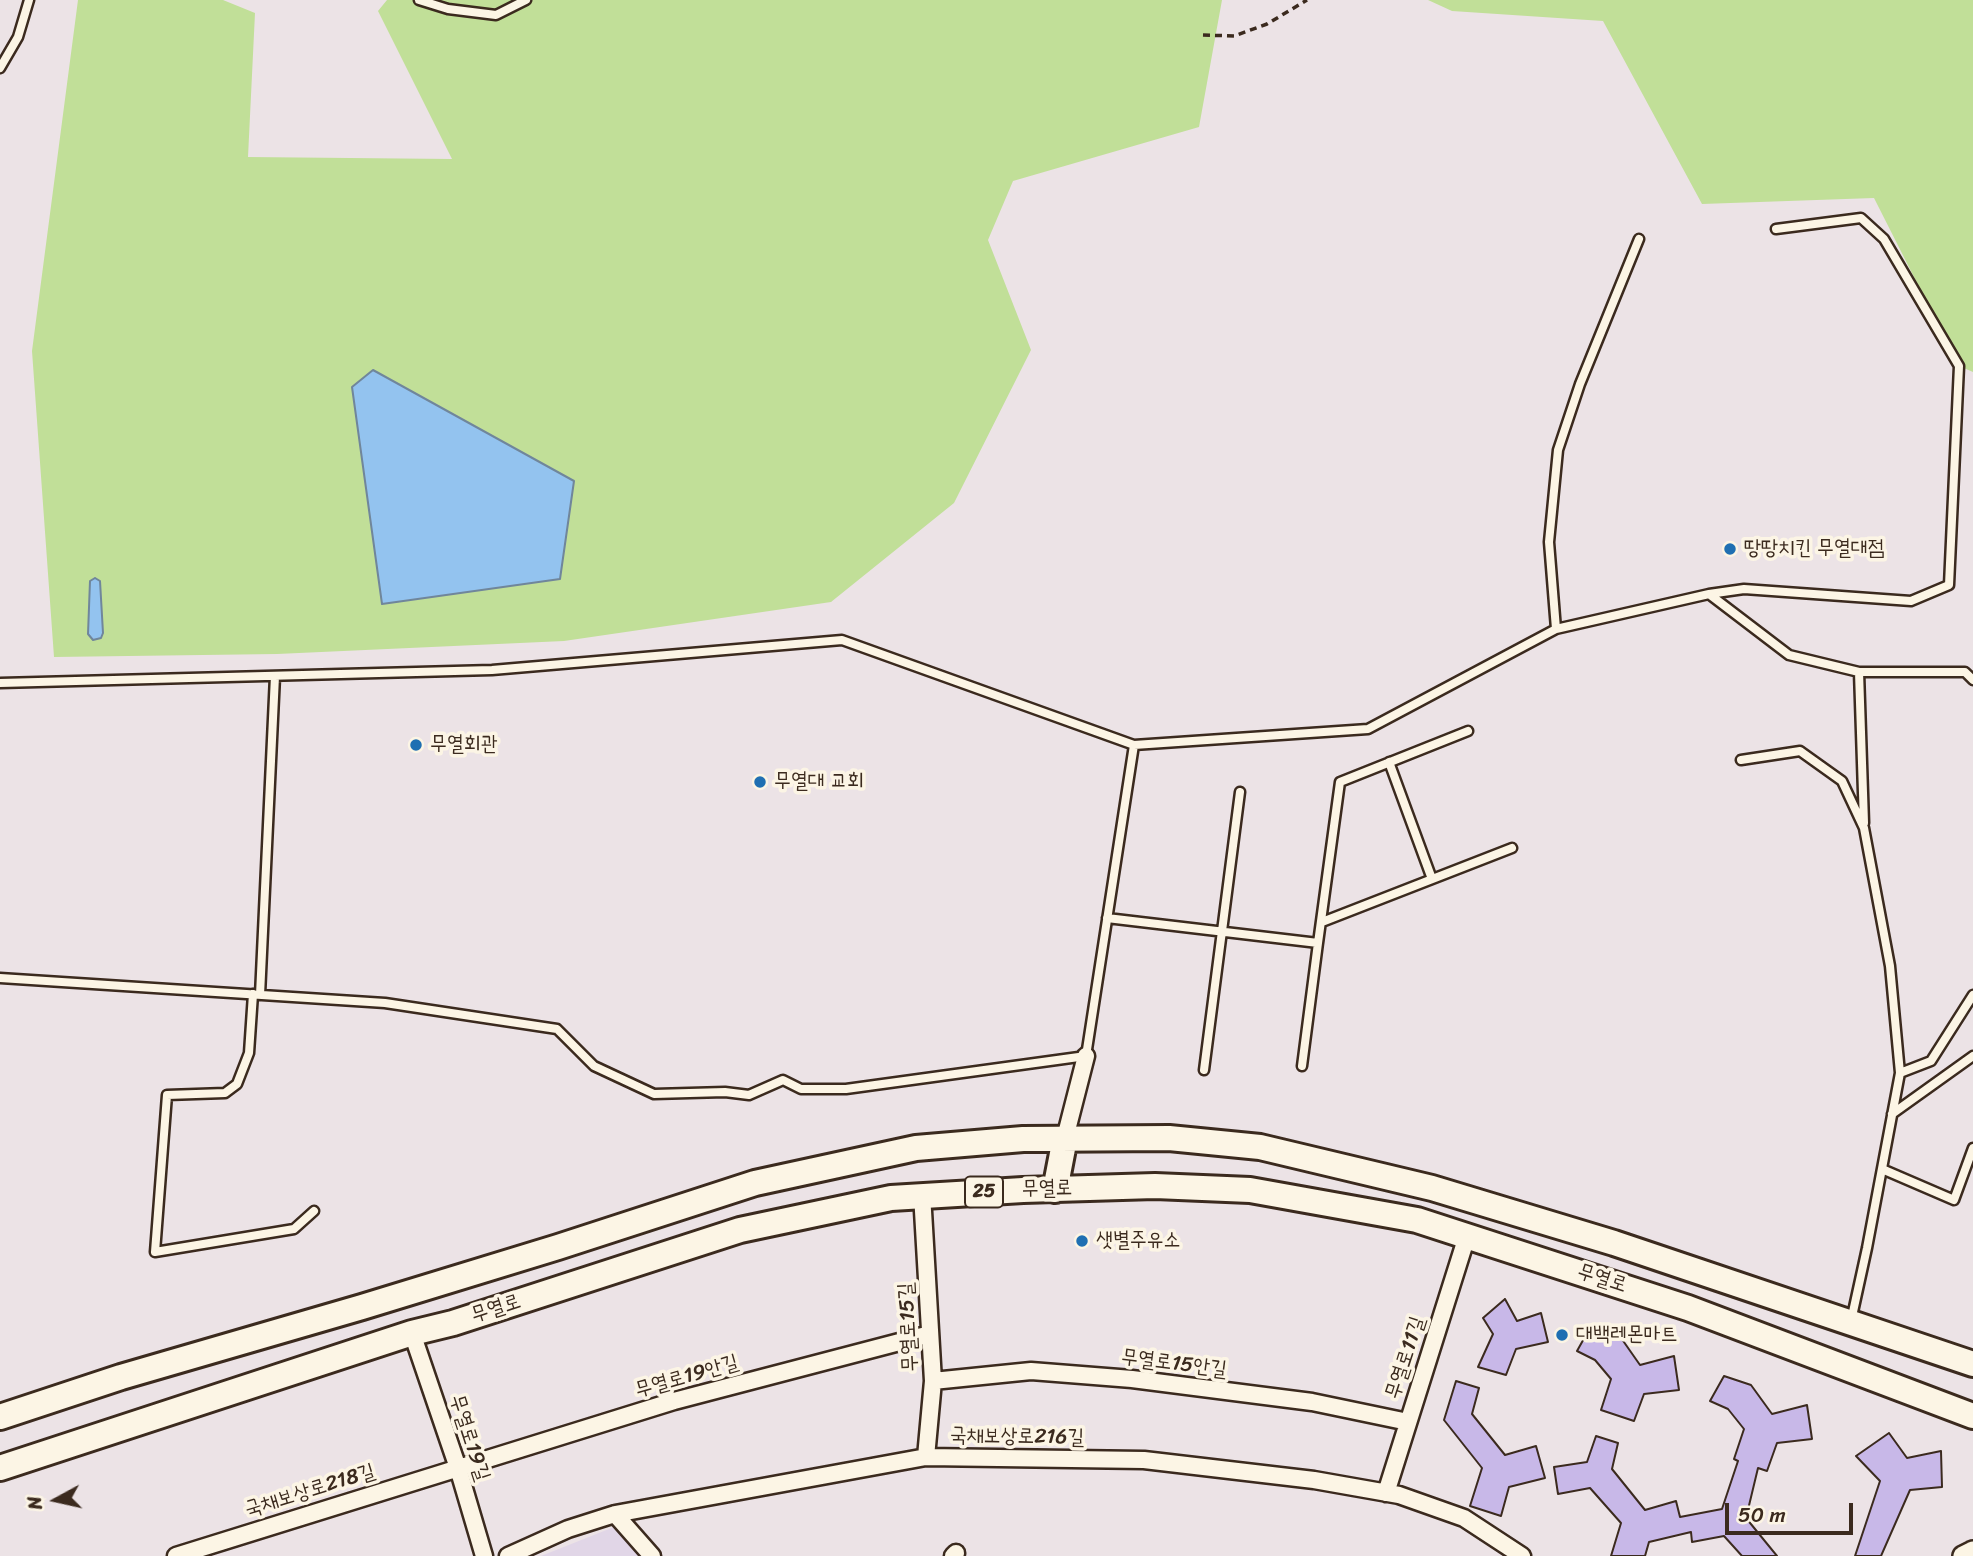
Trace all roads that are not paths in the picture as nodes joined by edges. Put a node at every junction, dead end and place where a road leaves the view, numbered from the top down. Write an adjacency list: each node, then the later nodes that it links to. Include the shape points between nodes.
1 (29, 0): 4 (lane, via 18,37)
2 (419, 0): 3 (lane, via 496,15)
3 (526, 0)
4 (0, 68)
5 (1776, 229): 7 (lane, via 1861,218 1884,239 1959,366 1949,585 1911,601 1744,589)
6 (1639, 239): 8 (lane, via 1558,450 1549,541)
7 (1709, 594): 8 (lane); 9 (lane, via 1789,655)
8 (1556, 629): 14 (lane, via 1368,729)
9 (1859, 672): 11 (lane, via 1965,671); 18 (lane)
10 (275, 676): 12 (lane); 14 (lane, via 492,670 842,640); 26 (lane)
11 (1973, 680)
12 (0, 682)
13 (1468, 731): 16 (lane)
14 (1134, 745): 21 (lane)
15 (1741, 760): 18 (lane, via 1800,751 1842,780)
16 (1389, 762): 20 (lane); 22 (lane, via 1340,782)
17 (1240, 792): 23 (lane)
18 (1864, 828): 32 (lane, via 1890,966)
19 (1512, 848): 20 (lane)
20 (1432, 879): 22 (lane)
21 (1107, 918): 23 (lane); 28 (lane)
22 (1322, 922): 24 (lane)
23 (1222, 932): 24 (lane); 31 (lane)
24 (1318, 943): 30 (lane)
25 (0, 978): 26 (lane)
26 (256, 995): 28 (lane, via 385,1003 557,1029 594,1066 654,1094 749,1095 783,1080 801,1089 846,1089); 39 (lane, via 249,1053 237,1084 225,1093 167,1095 155,1252 294,1229)
27 (1973, 995): 32 (lane, via 1931,1061)
28 (1086, 1056): 34 (street)
29 (1973, 1056): 33 (lane)
30 (1302, 1066)
31 (1204, 1070)
32 (1900, 1073): 33 (lane)
33 (1892, 1114): 36 (lane)
34 (1065, 1138): 37 (main road); 41 (main road, 무열로, via 1169,1138 1259,1147 1432,1188); 49 (main road, 무열로, via 916,1148 755,1183)
35 (1973, 1148): 36 (lane, via 1954,1200)
36 (1882, 1169): 43 (lane)
37 (1055, 1189): 38 (main road, 무열로 / 25); 40 (main road, 무열로 / 25, via 1155,1186 1250,1190 1417,1220)
38 (922, 1194): 44 (main road, 무열로 / 25, via 740,1230); 45 (street, 무열로15길)
39 (314, 1211)
40 (1467, 1236): 42 (main road, 무열로 / 25); 50 (street, 무열로11길)
41 (1731, 1282): 42 (main road, via 1654,1279 1652,1287); 43 (main road, 무열로)
42 (1672, 1303): 48 (main road, 무열로 / 25)
43 (1851, 1322): 46 (main road, 무열로)
44 (412, 1334): 52 (main road, 무열로 / 25); 53 (street, 무열로19길)
45 (930, 1334): 47 (street, 무열로15길); 53 (street, 무열로19안길, via 674,1401)
46 (1973, 1364)
47 (933, 1381): 50 (street, 무열로15안길, via 1031,1371 1132,1379 1312,1402); 51 (street, 무열로15길)
48 (1973, 1416)
49 (0, 1417)
50 (1408, 1422): 54 (street, 무열로11길)
51 (926, 1457): 54 (street, 국채보상로216길, via 1144,1460); 55 (street, 국채보상로216길)
52 (0, 1468)
53 (458, 1468): 57 (street, 국채보상로218길); 58 (street, 무열로19길)
54 (1386, 1493): 61 (street, 국채보상로216길, via 1464,1518)
55 (615, 1514): 59 (street, 국채보상로216길); 60 (street)
56 (1973, 1551): 62 (street)
57 (176, 1556)
58 (484, 1556)
59 (508, 1556)
60 (652, 1556)
61 (1522, 1556)
62 (1963, 1556)

